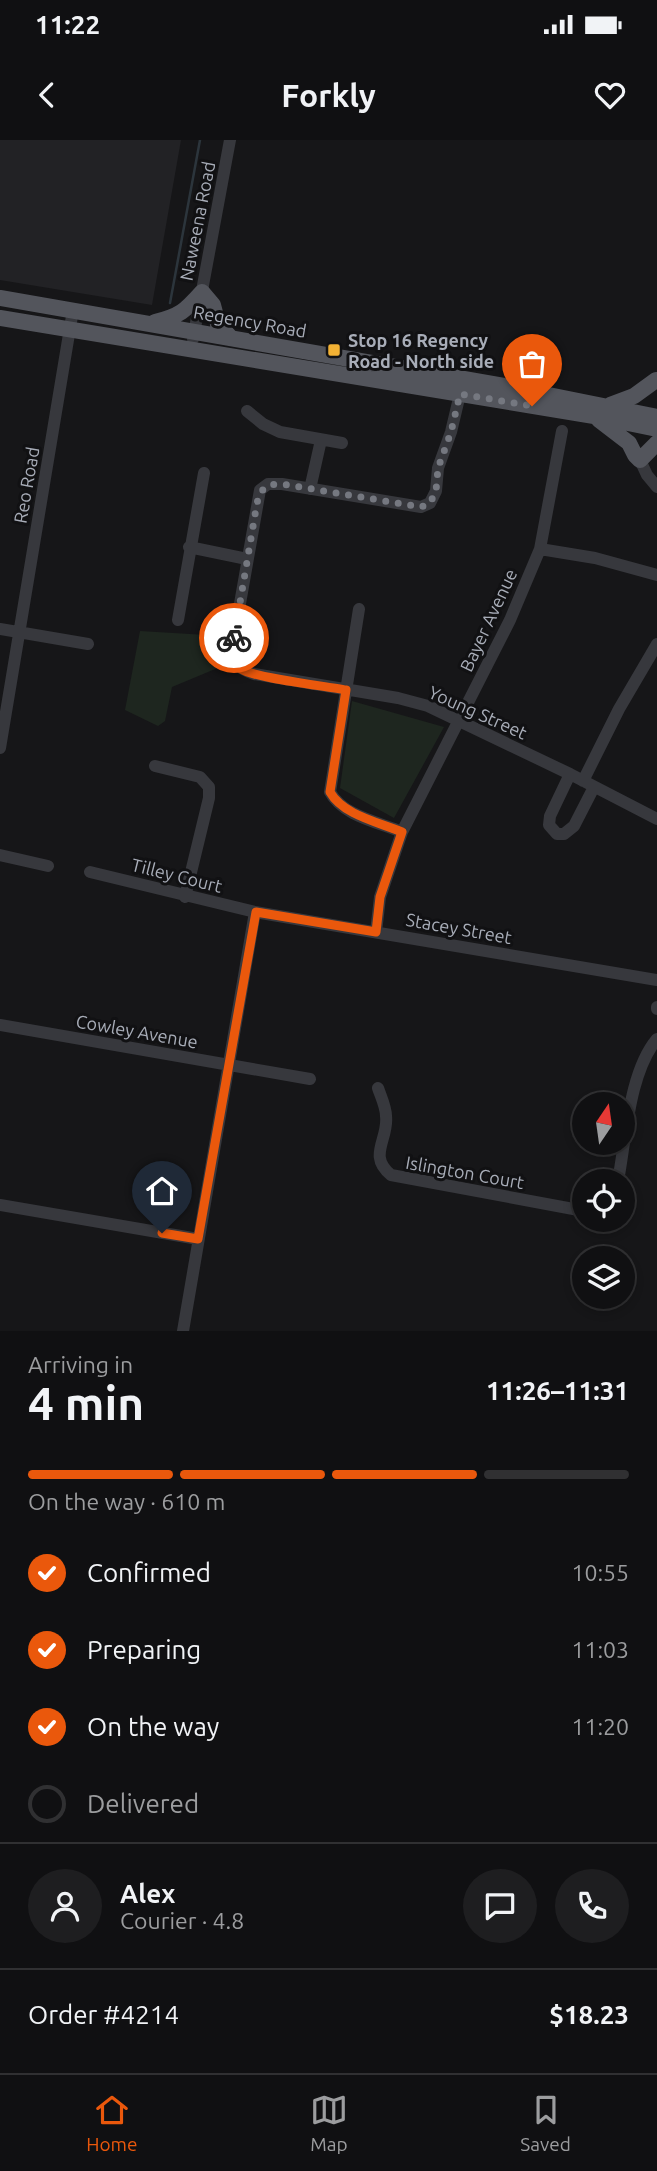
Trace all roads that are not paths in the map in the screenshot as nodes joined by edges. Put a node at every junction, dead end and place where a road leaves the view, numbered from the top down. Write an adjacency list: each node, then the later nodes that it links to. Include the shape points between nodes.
1 (230, 140): 2 (street, Naweena Road)
2 (202, 292): 6 (main road, via 177,316); 8 (street, Naweena Road); 9 (main road, via 213,305 218,324)
3 (0, 298): 4 (main road, Regency Road)
4 (73, 310): 6 (main road, Regency Road); 7 (street, Reo Road)
5 (0, 318): 7 (main road, Regency Road)
6 (150, 323): 8 (main road, Regency Road)
7 (70, 329): 11 (main road, Regency Road); 35 (street, Reo Road)
8 (194, 331): 9 (main road, Regency Road); 11 (street, Naweena Road)
9 (231, 338): 10 (main road, Regency Road)
10 (289, 348): 12 (main road); 14 (main road, Regency Road)
11 (191, 349): 12 (main road, Regency Road)
12 (287, 365): 14 (main road, Regency Road)
13 (657, 380): 15 (main road); 17 (main road)
14 (461, 387): 17 (main road, Regency Road); 27 (street, Young Street, via 430,503 412,507)
15 (657, 390)
16 (247, 411): 21 (street, via 272,429)
17 (601, 411): 18 (main road, Regency Road); 19 (main road, Regency Road); 24 (main road)
18 (657, 417)
19 (657, 429)
20 (562, 430): 29 (street, Bayer Avenue)
21 (321, 440): 22 (street); 27 (street)
22 (342, 443)
23 (657, 443): 24 (main road)
24 (640, 460): 26 (street)
25 (204, 473): 28 (street)
26 (657, 487)
27 (310, 489): 30 (street, Young Street, via 268,484 260,490)
28 (190, 547): 30 (street); 33 (street)
29 (540, 549): 31 (street); 39 (street, Bayer Avenue)
30 (247, 559): 38 (street, Young Street, via 232,649 240,669)
31 (657, 575)
32 (359, 609): 38 (street)
33 (178, 620)
34 (0, 629): 35 (street)
35 (19, 632): 37 (street); 40 (street, Reo Road)
36 (657, 643): 43 (street)
37 (88, 644)
38 (346, 690): 39 (street, Young Street, via 398,698); 45 (street, via 330,792 346,809)
39 (459, 720): 42 (street, Young Street); 45 (street, Bayer Avenue)
40 (0, 748)
41 (155, 766): 49 (street, via 200,777 209,786)
42 (570, 774): 43 (street, Young Street); 43 (street, via 550,816 549,825 557,834 574,826)
43 (588, 784): 44 (street, Young Street)
44 (657, 819)
45 (402, 832): 51 (street, Bayer Avenue, via 380,897)
46 (0, 855): 47 (street)
47 (48, 866)
48 (90, 872): 49 (street, Tilley Court)
49 (185, 897): 50 (street, Tilley Court)
50 (256, 912): 51 (street, Stacey Street); 55 (street)
51 (376, 932): 52 (street, Stacey Street)
52 (657, 980)
53 (0, 1025): 55 (street, Cowley Avenue)
54 (657, 1039): 58 (street, via 635,1081)
55 (229, 1065): 56 (street, Cowley Avenue); 61 (street)
56 (310, 1079)
57 (378, 1088): 60 (street, Islington Court, via 387,1117 380,1158 382,1168 391,1175)
58 (620, 1169)
59 (0, 1205): 61 (street)
60 (572, 1209)
61 (198, 1239): 62 (street)
62 (183, 1331)

